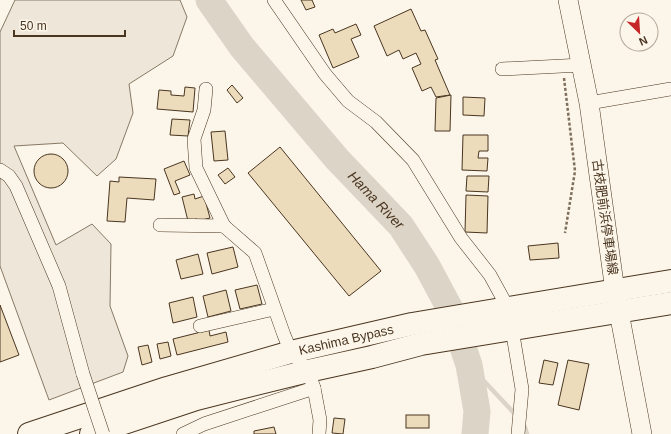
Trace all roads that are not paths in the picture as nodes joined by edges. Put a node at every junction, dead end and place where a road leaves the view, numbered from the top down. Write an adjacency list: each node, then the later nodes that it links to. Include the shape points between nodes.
1 (274, 0): 16 (street, via 325,74 348,102 376,122 413,160 461,238 490,275)
2 (568, 0): 3 (main road, 古枝肥前浜停車場線)
3 (582, 64): 4 (street); 7 (main road, 古枝肥前浜停車場線)
4 (502, 69)
5 (206, 89): 10 (street, via 204,110 194,139 196,168)
6 (671, 89): 7 (street)
7 (589, 102): 12 (main road, 古枝肥前浜停車場線)
8 (0, 170): 22 (street, bridge, via 9,176 16,186 59,286 83,374)
9 (160, 225): 10 (street)
10 (224, 226): 14 (street, via 255,253)
11 (671, 281): 12 (highway, Kashima Bypass)
12 (615, 291): 15 (main road, 古枝肥前浜停車場線); 16 (highway, Kashima Bypass)
13 (671, 303): 15 (highway, Kashima Bypass)
14 (274, 309): 17 (street); 18 (street)
15 (619, 312): 16 (highway, Kashima Bypass); 26 (main road, 古枝肥前浜停車場線)
16 (502, 320): 18 (highway, Kashima Bypass, via 412,324); 19 (highway, Kashima Bypass, via 372,357); 25 (street, via 522,389)
17 (200, 326)
18 (291, 352): 19 (street); 20 (highway, Kashima Bypass, via 167,388)
19 (311, 380): 21 (highway, Kashima Bypass, via 196,399); 23 (street); 24 (street, via 320,420)
20 (29, 434)
21 (91, 434)
22 (104, 434)
23 (183, 434)
24 (319, 434)
25 (518, 434)
26 (642, 434)

